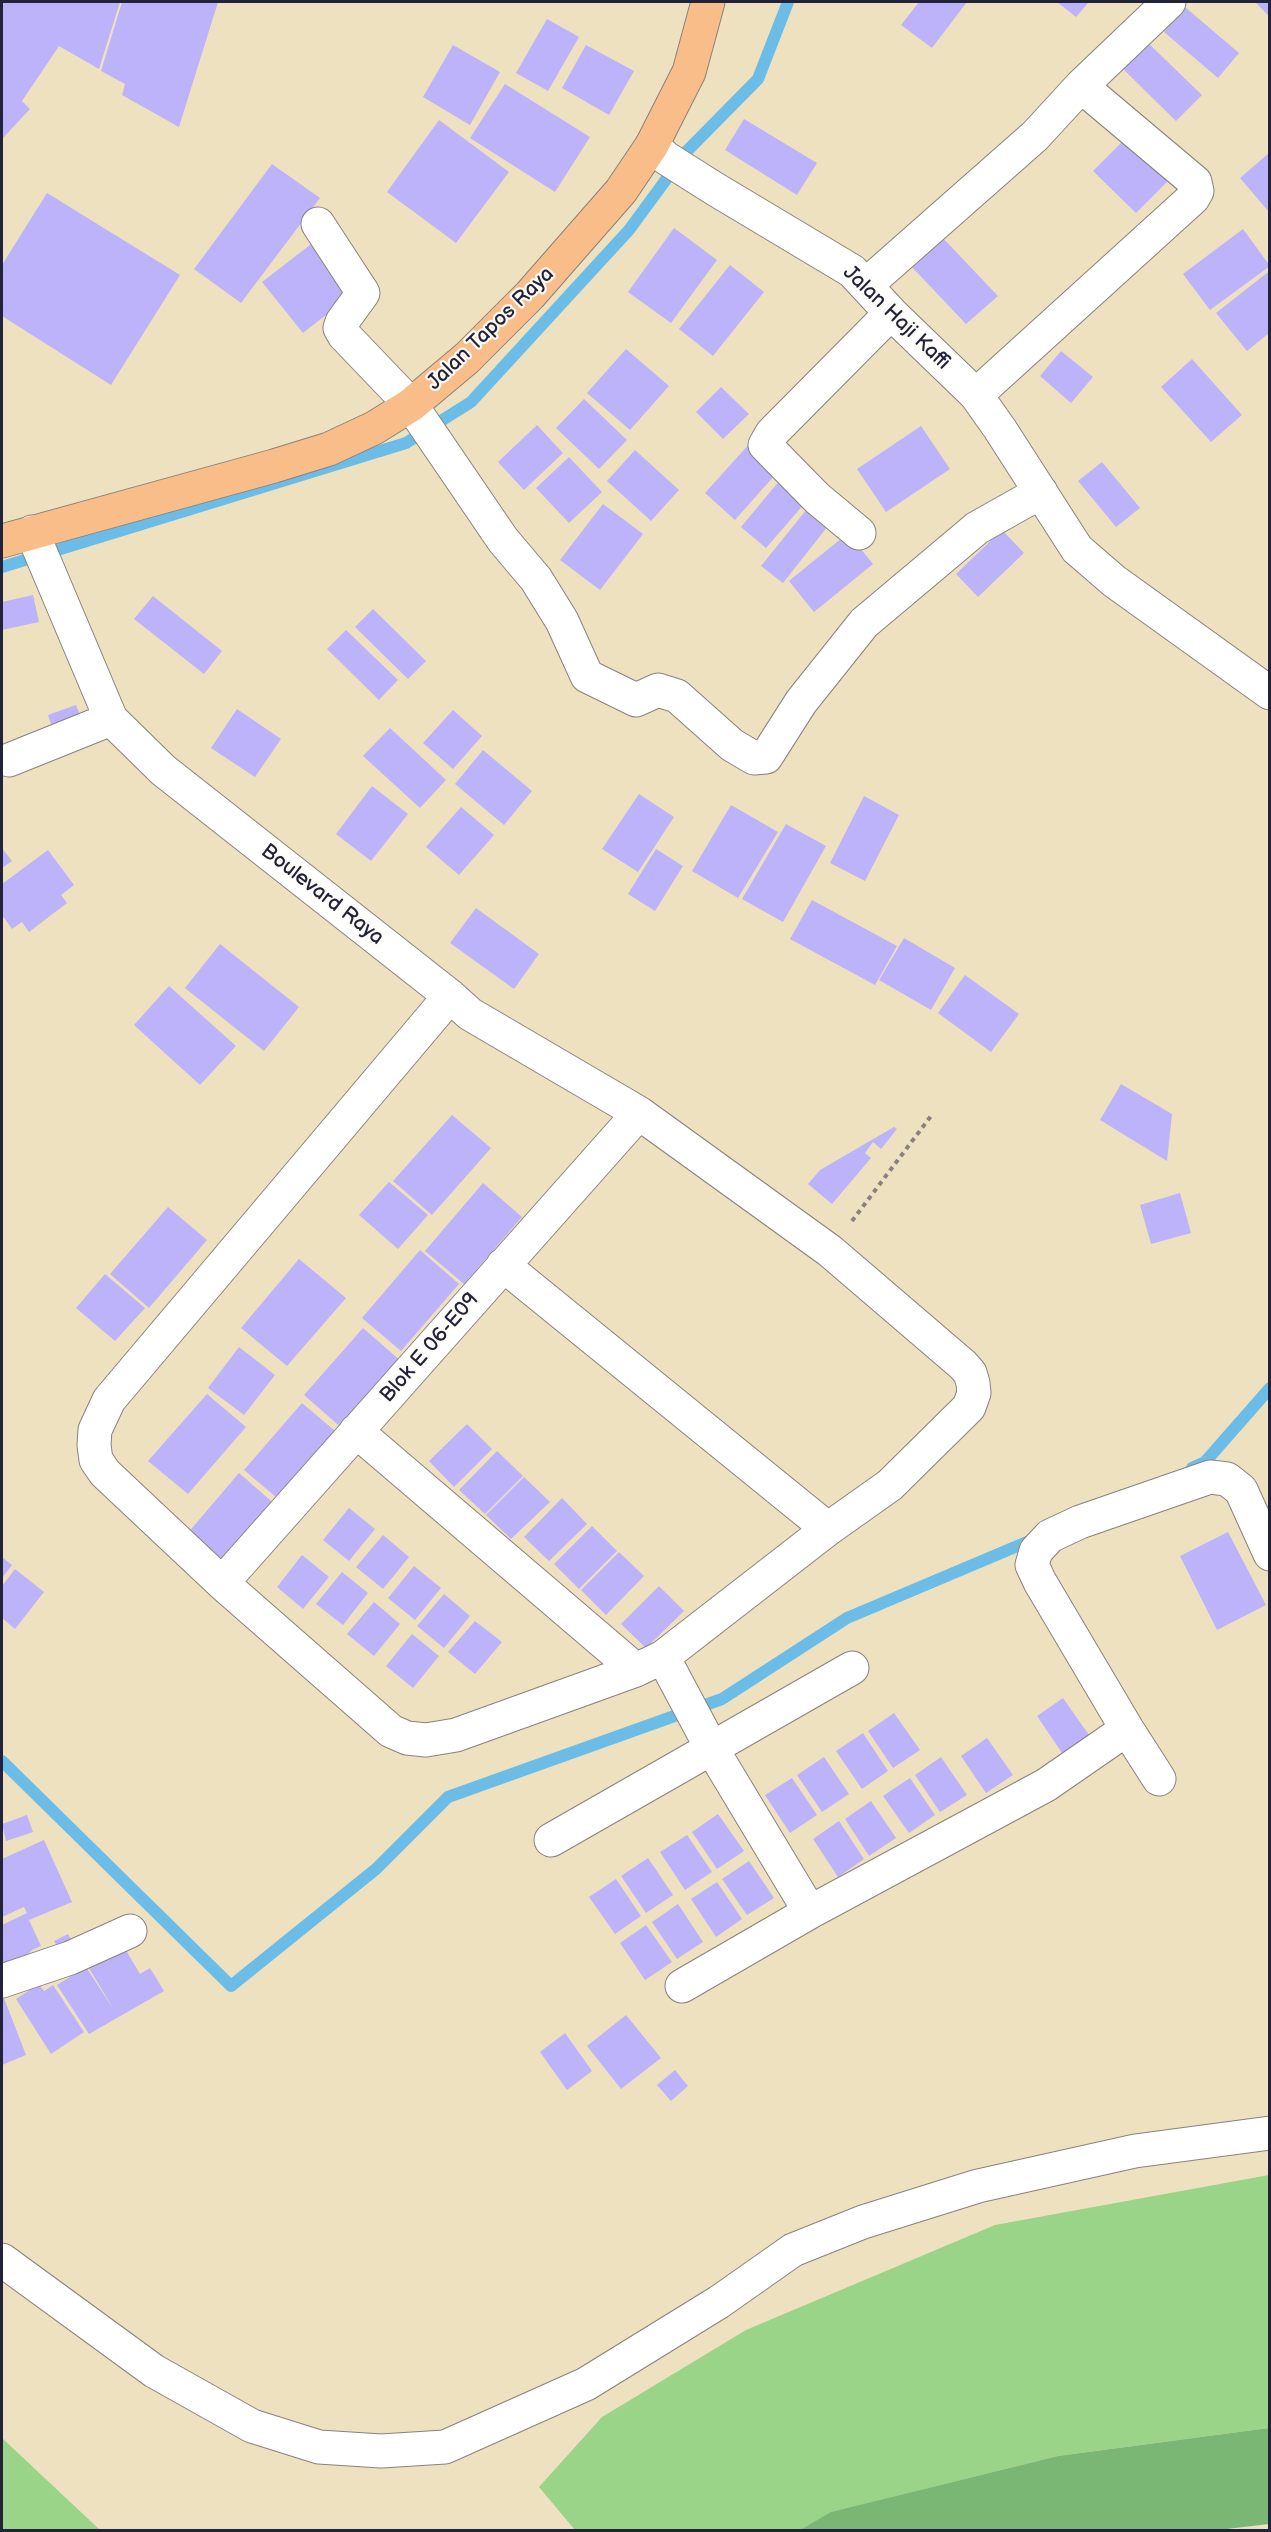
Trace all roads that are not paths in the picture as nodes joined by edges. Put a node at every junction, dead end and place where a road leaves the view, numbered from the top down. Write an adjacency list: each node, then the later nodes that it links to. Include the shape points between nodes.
1 (708, 2): 4 (main road, Jalan Tapos Raya, via 689,72)
2 (1168, 2): 3 (street)
3 (1081, 86): 6 (street, via 1035,136); 8 (street, via 1195,182 1197,191)
4 (659, 151): 6 (street, Jalan Haji Kaffi, via 852,271); 9 (main road, Jalan Tapos Raya, via 530,295)
5 (318, 224): 9 (street, via 363,293 340,328)
6 (866, 285): 7 (street, Jalan Haji Kaffi)
7 (891, 313): 8 (street, Jalan Haji Kaffi); 11 (street, via 772,433 765,445 817,498)
8 (976, 395): 10 (street, Jalan Haji Kaffi)
9 (416, 413): 10 (street, via 503,540 536,579 562,621 587,676 636,700 658,690 677,696 732,745 754,758 766,757 801,702 864,623 977,528); 13 (main road, Jalan Tapos Raya, via 329,448)
10 (1041, 492): 14 (street, Jalan Haji Kaffi, via 1084,556)
11 (859, 533)
12 (2, 541): 13 (main road, Jalan Tapos Raya)
13 (38, 548): 15 (street)
14 (1269, 693)
15 (111, 719): 16 (street); 17 (street, Boulevard Raya, via 164,770)
16 (9, 760)
17 (450, 996): 18 (street, Boulevard Raya, via 470,1014); 23 (street, Boulevard Raya, via 109,1401 95,1430 96,1460 105,1473)
18 (639, 1113): 19 (street, Blok E 06-E09); 21 (street, Boulevard Raya, via 830,1251 970,1373 974,1393 964,1413 890,1485)
19 (504, 1265): 20 (street, Blok E 06-E09); 21 (street)
20 (356, 1431): 23 (street, Blok E 06-E09); 24 (street)
21 (828, 1529): 24 (street, Boulevard Raya)
22 (1269, 1554): 26 (street, via 1241,1490 1227,1479 1210,1477 1080,1522 1050,1536 1036,1551 1032,1565 1040,1582)
23 (222, 1583): 24 (street, Boulevard Raya, via 391,1731 407,1738 426,1740 456,1735)
24 (657, 1668): 27 (street, via 694,1717)
25 (852, 1668): 27 (street)
26 (1127, 1730): 28 (street); 30 (street, via 1046,1785)
27 (712, 1749): 29 (street); 30 (street)
28 (1160, 1779)
29 (550, 1840)
30 (810, 1912): 33 (street)
31 (130, 1931): 32 (street, via 70,1958)
32 (2, 1981)
33 (682, 1986)
34 (1269, 2133): 35 (street, via 1135,2151 978,2186 863,2222 793,2250 586,2384 445,2447 381,2451 319,2447 252,2426 154,2371)
35 (2, 2260)

